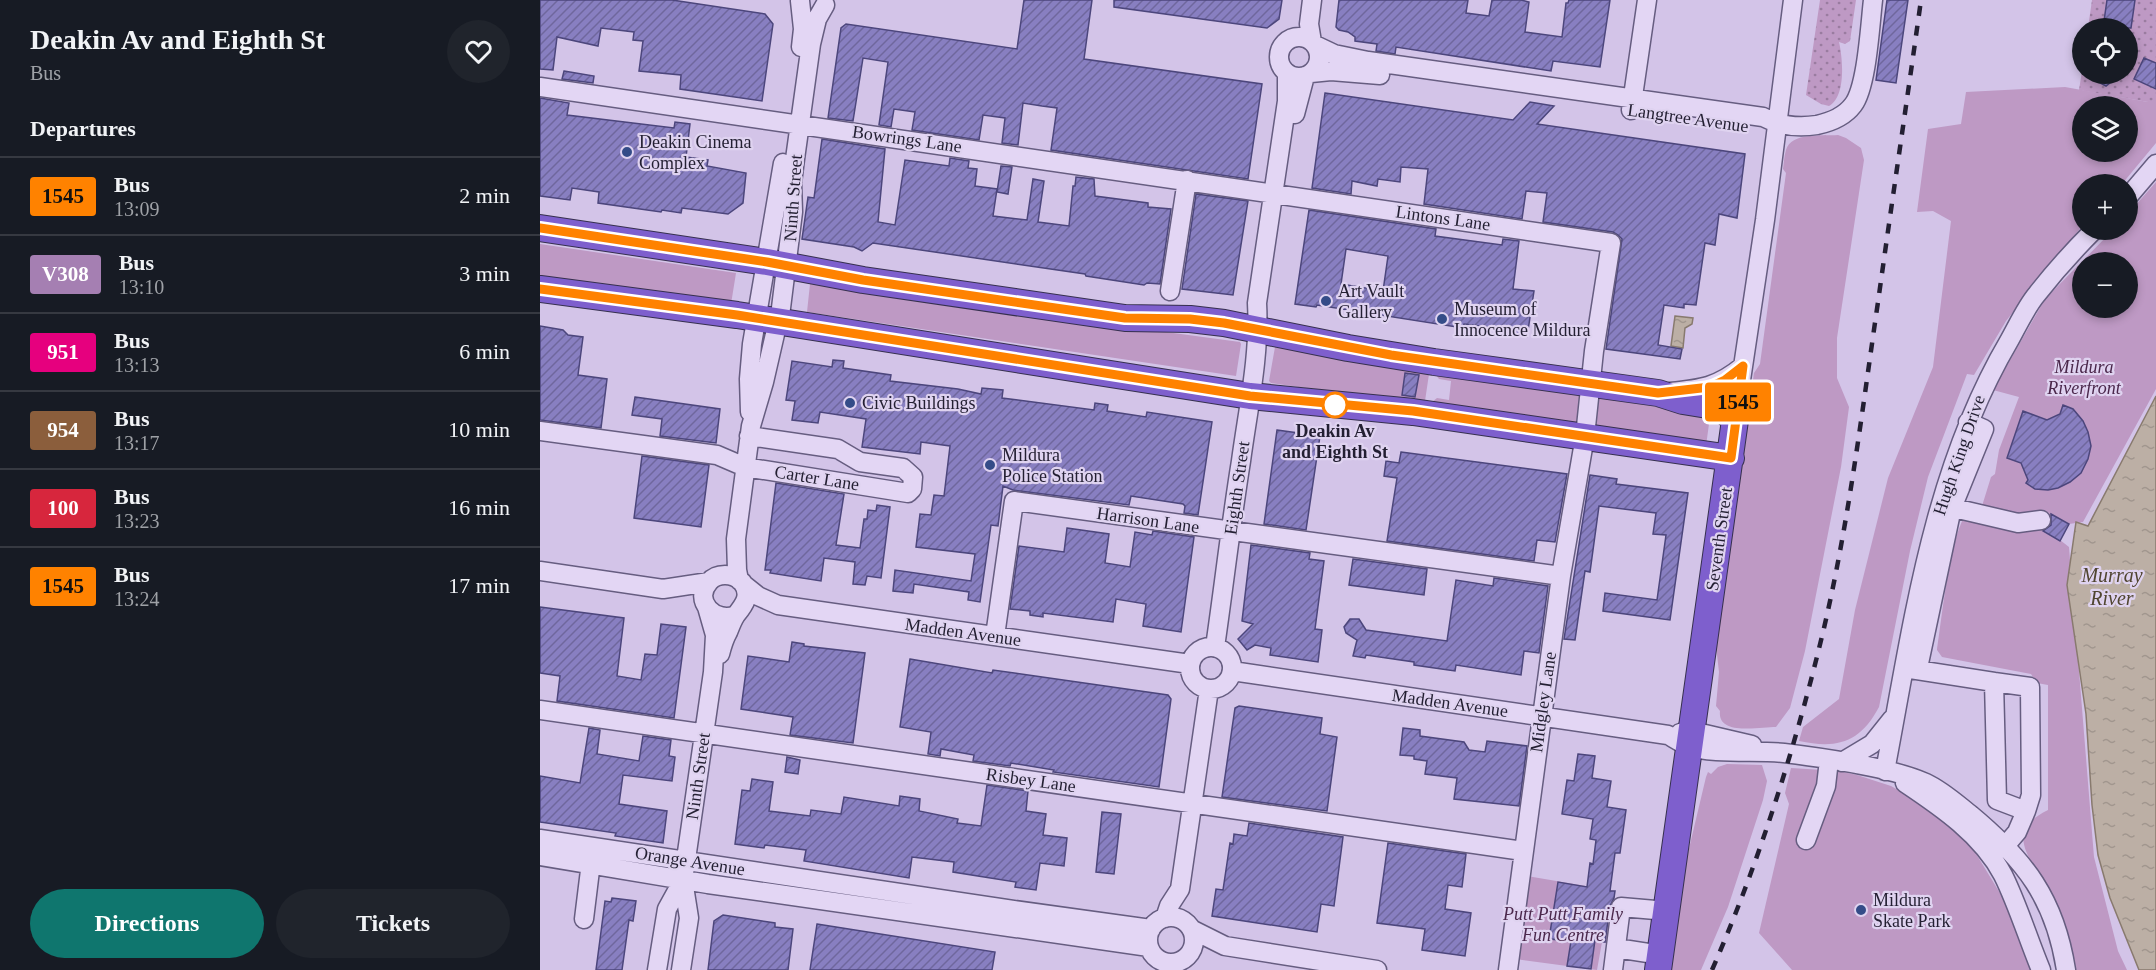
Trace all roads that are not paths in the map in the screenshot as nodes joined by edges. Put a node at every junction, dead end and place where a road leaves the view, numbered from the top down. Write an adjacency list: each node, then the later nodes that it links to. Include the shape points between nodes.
1 (1302, 0): 8 (street)
2 (1312, 0): 9 (street, via 1309,24)
3 (1647, 0): 12 (street)
4 (1793, 0): 14 (street, Seventh Street)
5 (1873, 0): 14 (street, Langtree Avenue, via 1860,90 1854,104 1832,121 1805,127)
6 (800, 1): 7 (street, via 812,7); 13 (street, Ninth Street, via 803,29)
7 (828, 2): 13 (street, Ninth Street, via 817,19)
8 (1289, 40): 9 (street, via 1301,38); 10 (street, via 1280,53 1280,64)
9 (1313, 44): 10 (street, via 1318,57 1315,68); 12 (street, Langtree Avenue, via 1334,54 1368,61)
10 (1301, 74): 12 (street, Langtree Avenue, via 1360,72); 18 (street, Eighth Street, via 1288,90)
11 (540, 87): 13 (street, Bowrings Lane)
12 (1633, 104): 14 (street, Langtree Avenue, via 1762,129)
13 (795, 123): 16 (street, Bowrings Lane); 22 (street, Ninth Street, via 793,212)
14 (1776, 124): 27 (street, Seventh Street)
15 (2156, 164): 17 (street)
16 (1187, 180): 18 (street, Bowrings Lane); 24 (street)
17 (2138, 185)
18 (1279, 194): 21 (street, Lintons Lane); 26 (street, Eighth Street, via 1257,303)
19 (540, 228): 22 (highway)
20 (2085, 240): 37 (street, Hugh King Drive, via 2036,295 1990,372 1968,422)
21 (1611, 243): 28 (street, Midgley Lane)
22 (777, 263): 25 (street, Ninth Street); 26 (highway, via 863,280 1125,318 1190,319)
23 (540, 289): 25 (highway)
24 (1170, 291)
25 (768, 321): 30 (highway); 33 (street, Ninth Street, via 764,382)
26 (1258, 328): 28 (highway, via 1348,348); 30 (street, Eighth Street)
27 (1743, 366): 29 (street, via 1710,387); 31 (street, Seventh Street)
28 (1591, 385): 29 (highway); 34 (street, Midgley Lane)
29 (1658, 393): 31 (highway, via 1720,407)
30 (1250, 396): 34 (highway, via 1413,411); 39 (street, Eighth Street)
31 (1736, 420): 35 (highway, Seventh Street)
32 (540, 431): 36 (street, Carter Lane, via 717,455)
33 (750, 431): 36 (street, Ninth Street); 36 (street, Carter Lane, via 838,449 860,462 903,468 913,477 913,484 908,493)
34 (1585, 436): 35 (highway); 42 (street, Midgley Lane)
35 (1731, 458): 61 (highway, Seventh Street)
36 (745, 467): 40 (street, Ninth Street)
37 (1946, 506): 38 (street, via 2018,522); 52 (street, Hugh King Drive, via 1924,563)
38 (2041, 520)
39 (1230, 531): 42 (street, Harrison Lane); 49 (street, Harrison Lane, via 1014,501); 50 (street, Eighth Street)
40 (736, 539): 43 (street, Ninth Street); 44 (street, Ninth Street)
41 (540, 571): 45 (street)
42 (1561, 576): 59 (street, Midgley Lane)
43 (710, 581): 44 (street, via 730,575); 45 (street); 47 (street, via 704,591)
44 (741, 582): 46 (street, Madden Avenue); 48 (street, via 747,597)
45 (663, 589): 47 (street)
46 (778, 605): 48 (street); 49 (street, Madden Avenue)
47 (706, 606): 48 (street, via 722,618); 54 (street, Ninth Street, via 715,635)
48 (737, 614): 54 (street, Ninth Street)
49 (995, 636): 51 (street, Madden Avenue)
50 (1215, 647): 51 (street, via 1196,652); 53 (street, via 1230,658)
51 (1190, 664): 56 (street, via 1192,678)
52 (1911, 668): 55 (street); 58 (street, Hugh King Drive)
53 (1232, 671): 56 (street, via 1227,682); 59 (street, Madden Avenue)
54 (713, 672): 60 (street, Ninth Street)
55 (1994, 682): 65 (street, via 1998,800); 65 (street, via 2030,687 2031,795)
56 (1209, 689): 64 (street)
57 (540, 710): 60 (street, Risbey Lane)
58 (1896, 714): 62 (street, Hugh King Drive, via 1872,744); 63 (street, Hugh King Drive)
59 (1541, 716): 61 (street, Madden Avenue); 69 (street, Midgley Lane)
60 (705, 732): 64 (street, Risbey Lane); 72 (street, Ninth Street)
61 (1683, 738): 62 (street, via 1724,751 1783,753); 76 (highway, Seventh Street)
62 (1836, 761): 63 (street); 67 (street)
63 (1885, 771): 68 (street)
64 (1192, 803): 69 (street, Risbey Lane); 74 (street)
65 (2026, 812): 68 (street, via 2017,832)
66 (540, 839): 71 (street, Orange Avenue)
67 (1806, 840)
68 (1995, 843): 89 (street, via 2002,874); 90 (street, via 2032,879 2051,912)
69 (1523, 851): 87 (street, Midgley Lane)
70 (540, 856): 71 (street, Orange Avenue)
71 (591, 856): 72 (street, Orange Avenue); 73 (street, Orange Avenue); 77 (street)
72 (686, 861): 73 (street, Ninth Street); 75 (street, Orange Avenue)
73 (683, 880): 75 (street, Orange Avenue); 84 (street, Ninth Street, via 667,909); 85 (street, Ninth Street, via 688,918)
74 (1180, 889): 78 (street); 79 (street, via 1169,906)
75 (838, 893): 79 (street, Orange Avenue, via 1101,931)
76 (1667, 911): 81 (street, via 1621,907); 83 (highway, Seventh Street)
77 (584, 919)
78 (1187, 925): 79 (street, via 1178,919); 80 (street); 82 (street, via 1194,942)
79 (1156, 945): 82 (street, via 1171,963)
80 (1225, 946): 82 (street); 86 (street)
81 (1616, 948): 83 (street); 88 (street)
82 (1181, 962)
83 (1659, 962)
84 (657, 970)
85 (681, 970)
86 (1377, 970)
87 (1508, 970)
88 (1613, 970)
89 (2041, 970)
90 (2066, 970)

